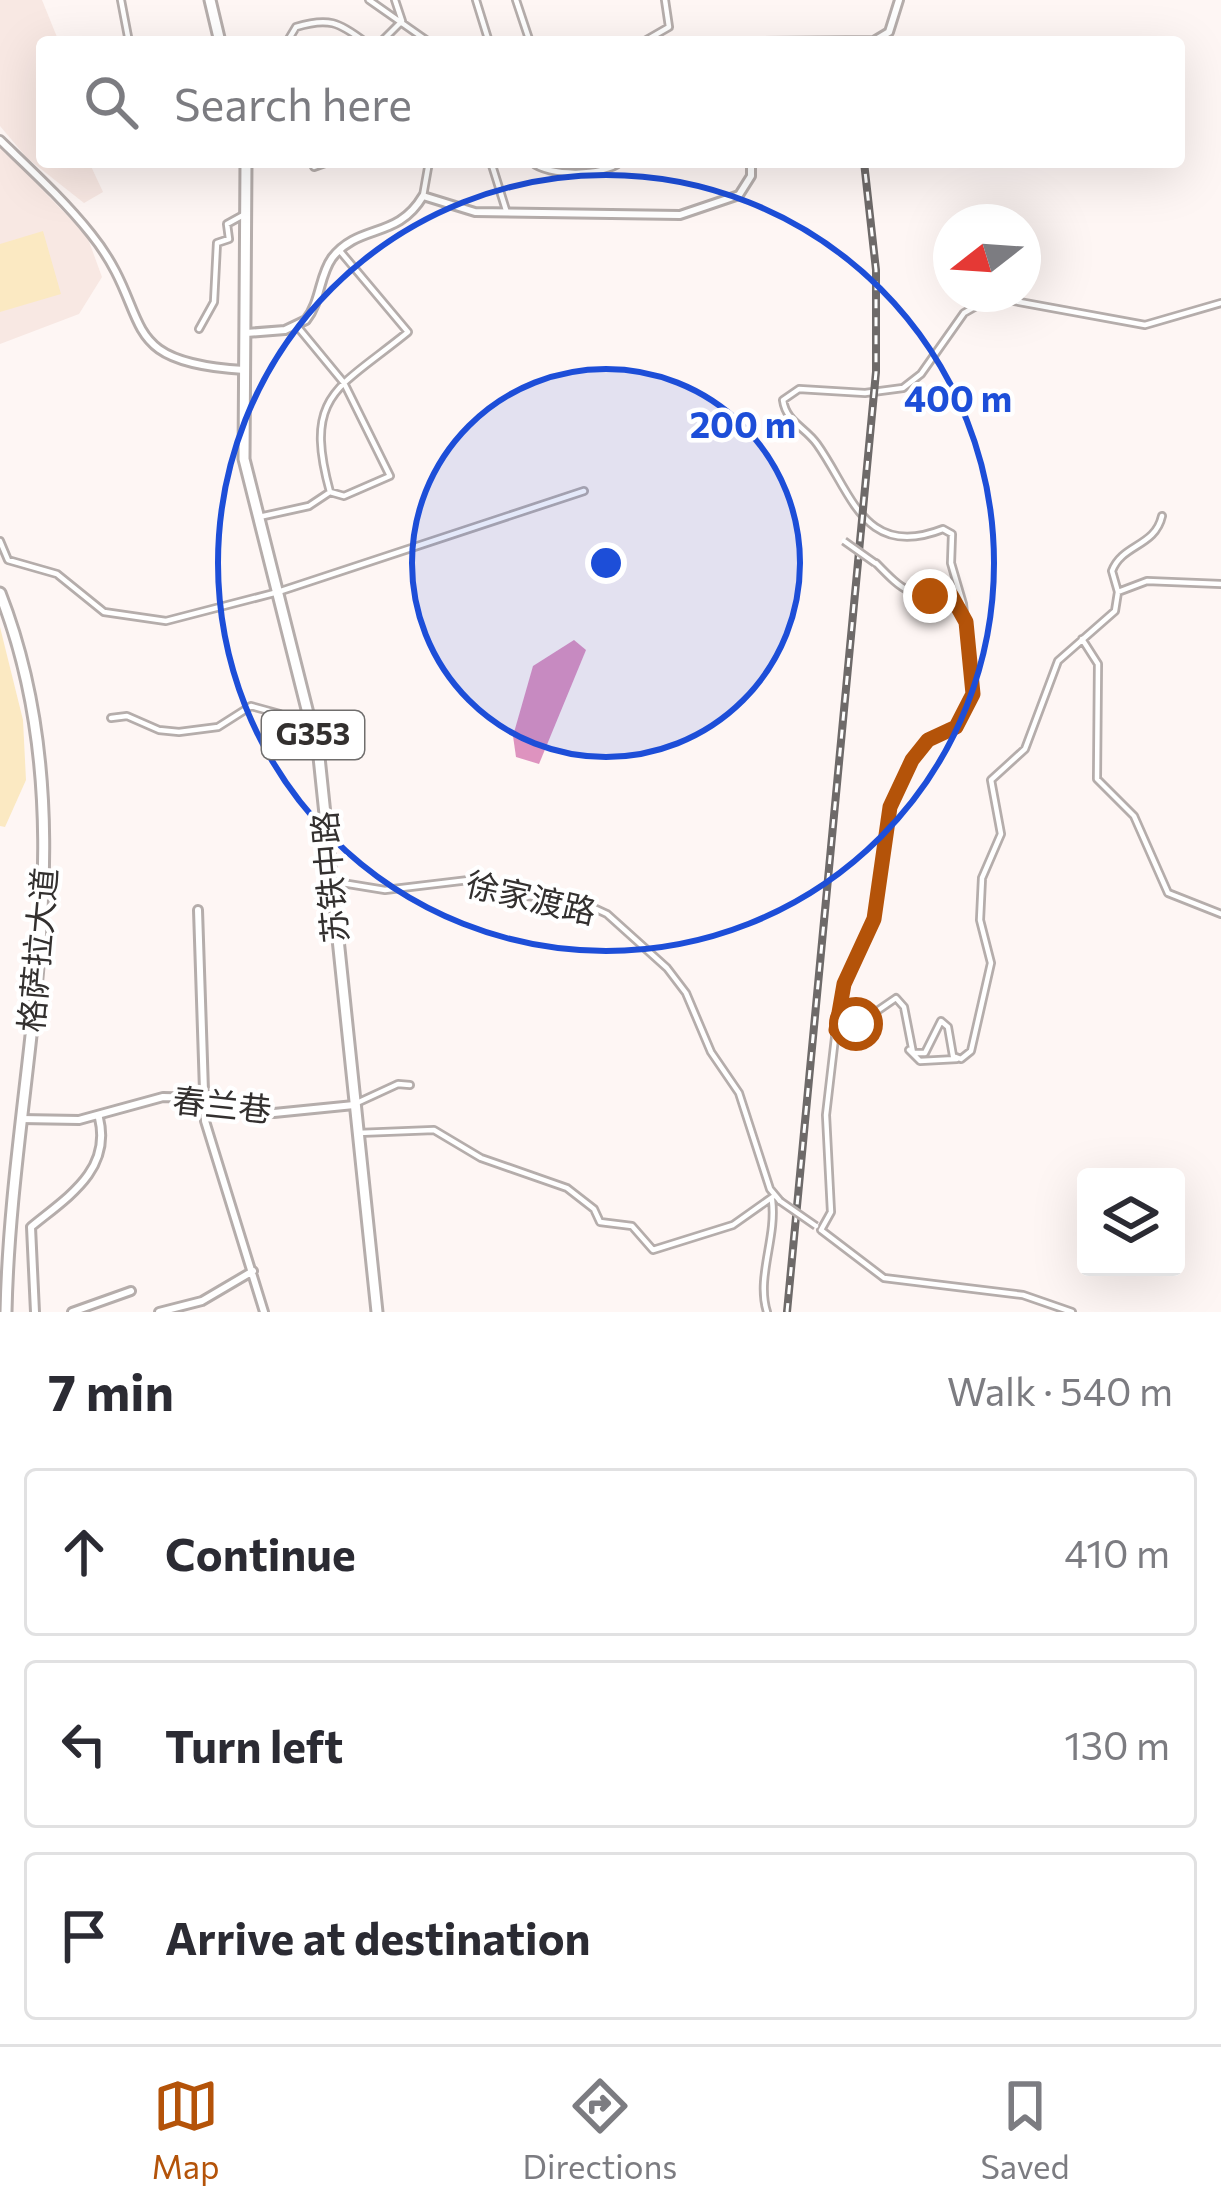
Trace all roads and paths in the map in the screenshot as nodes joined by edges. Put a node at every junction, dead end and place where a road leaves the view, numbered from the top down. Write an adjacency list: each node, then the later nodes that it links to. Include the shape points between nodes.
1 (122, 0): 10 (street)
2 (210, 0): 11 (main road)
3 (369, 0): 9 (street)
4 (395, 0): 9 (street)
5 (476, 0): 16 (street)
6 (516, 0): 17 (street)
7 (665, 0): 18 (street, via 669,27)
8 (898, 0): 19 (street)
9 (402, 21): 14 (street); 15 (street)
10 (127, 36)
11 (219, 36)
12 (291, 36): 13 (street, via 323,19)
13 (357, 36)
14 (387, 36)
15 (421, 36)
16 (487, 36)
17 (528, 36)
18 (655, 36)
19 (882, 36)
20 (0, 140): 35 (street, via 91,234 162,353 180,364)
21 (246, 168): 29 (main road, 苏铁中路 / G353)
22 (428, 168): 27 (street)
23 (493, 168): 28 (street)
24 (539, 168): 25 (street)
25 (612, 168)
26 (749, 168): 28 (street, via 740,195 680,215)
27 (423, 196): 28 (street, via 475,212); 30 (street, via 395,228 355,237)
28 (506, 209)
29 (247, 213): 33 (street, via 227,224 229,239 217,244 214,302); 34 (main road, 苏铁中路 / G353)
30 (340, 251): 32 (street, via 314,310); 36 (street, via 408,332)
31 (1221, 303): 47 (street, via 1144,326 992,297 964,313 903,388 786,394 787,415 818,444 869,523 898,536 952,534)
32 (297, 326): 34 (street); 36 (street)
33 (199, 329)
34 (246, 333): 35 (main road, 苏铁中路 / G353)
35 (244, 370): 40 (main road, 苏铁中路 / G353, via 244,459)
36 (344, 383): 38 (street, via 317,432); 38 (street, via 391,476 344,496)
37 (584, 491): 44 (street)
38 (330, 492): 40 (street, via 309,506)
39 (1162, 516): 45 (street, via 1151,539 1114,563)
40 (259, 517): 44 (main road, 苏铁中路 / G353)
41 (0, 541): 44 (street, via 8,560 57,574 92,605 132,620 181,619)
42 (840, 541): 47 (street, bridge, via 898,588 951,595)
43 (1221, 584): 45 (street, via 1147,581)
44 (278, 592): 50 (main road, 苏铁中路 / G353)
45 (1118, 592): 48 (street, via 1115,611)
46 (0, 593): 61 (main road, 格萨拉大道, via 23,652 47,814 45,923)
47 (966, 622): 54 (street, via 971,700 956,727 928,740 912,760 890,807 874,919 844,984)
48 (1082, 639): 53 (street, via 1098,664 1097,779 1134,816 1168,893); 56 (street, via 1058,662 1025,749 991,780 1001,834 980,895 990,976 974,1044)
49 (111, 718): 50 (street, via 179,732 218,728 251,706 280,714 296,735)
50 (314, 739): 51 (main road, 苏铁中路 / G353)
51 (330, 881): 59 (main road, 苏铁中路 / G353); 63 (street, 徐家渡路, via 386,890 477,879 608,914 686,993 739,1093)
52 (198, 910): 58 (street)
53 (1221, 914)
54 (836, 1030): 55 (street, via 896,998); 64 (street, via 826,1090 831,1212)
55 (909, 1045): 56 (street, via 914,1060); 56 (street, via 925,1053 944,1021 950,1053)
56 (961, 1059)
57 (410, 1085): 59 (street)
58 (208, 1098): 59 (street, 春兰巷, via 274,1113); 60 (street, 春兰巷, via 163,1097); 65 (street, via 205,1121)
59 (354, 1105): 62 (main road, 苏铁中路 / G353)
60 (98, 1117): 61 (street, 春兰巷); 68 (street, via 98,1160 84,1184 31,1226)
61 (21, 1119): 67 (main road, 格萨拉大道)
62 (358, 1133): 63 (street, via 434,1130 481,1158 567,1188 600,1222 632,1226 653,1250 734,1225); 72 (main road, 苏铁中路 / G353)
63 (775, 1199): 64 (street, bridge); 73 (street, via 762,1294)
64 (818, 1228): 74 (street, via 884,1278 1023,1295)
65 (254, 1271): 70 (street, via 202,1301); 71 (street)
66 (131, 1291): 69 (street)
67 (6, 1312)
68 (35, 1312)
69 (71, 1312)
70 (160, 1312)
71 (264, 1312)
72 (377, 1312)
73 (767, 1312)
74 (1072, 1312)

